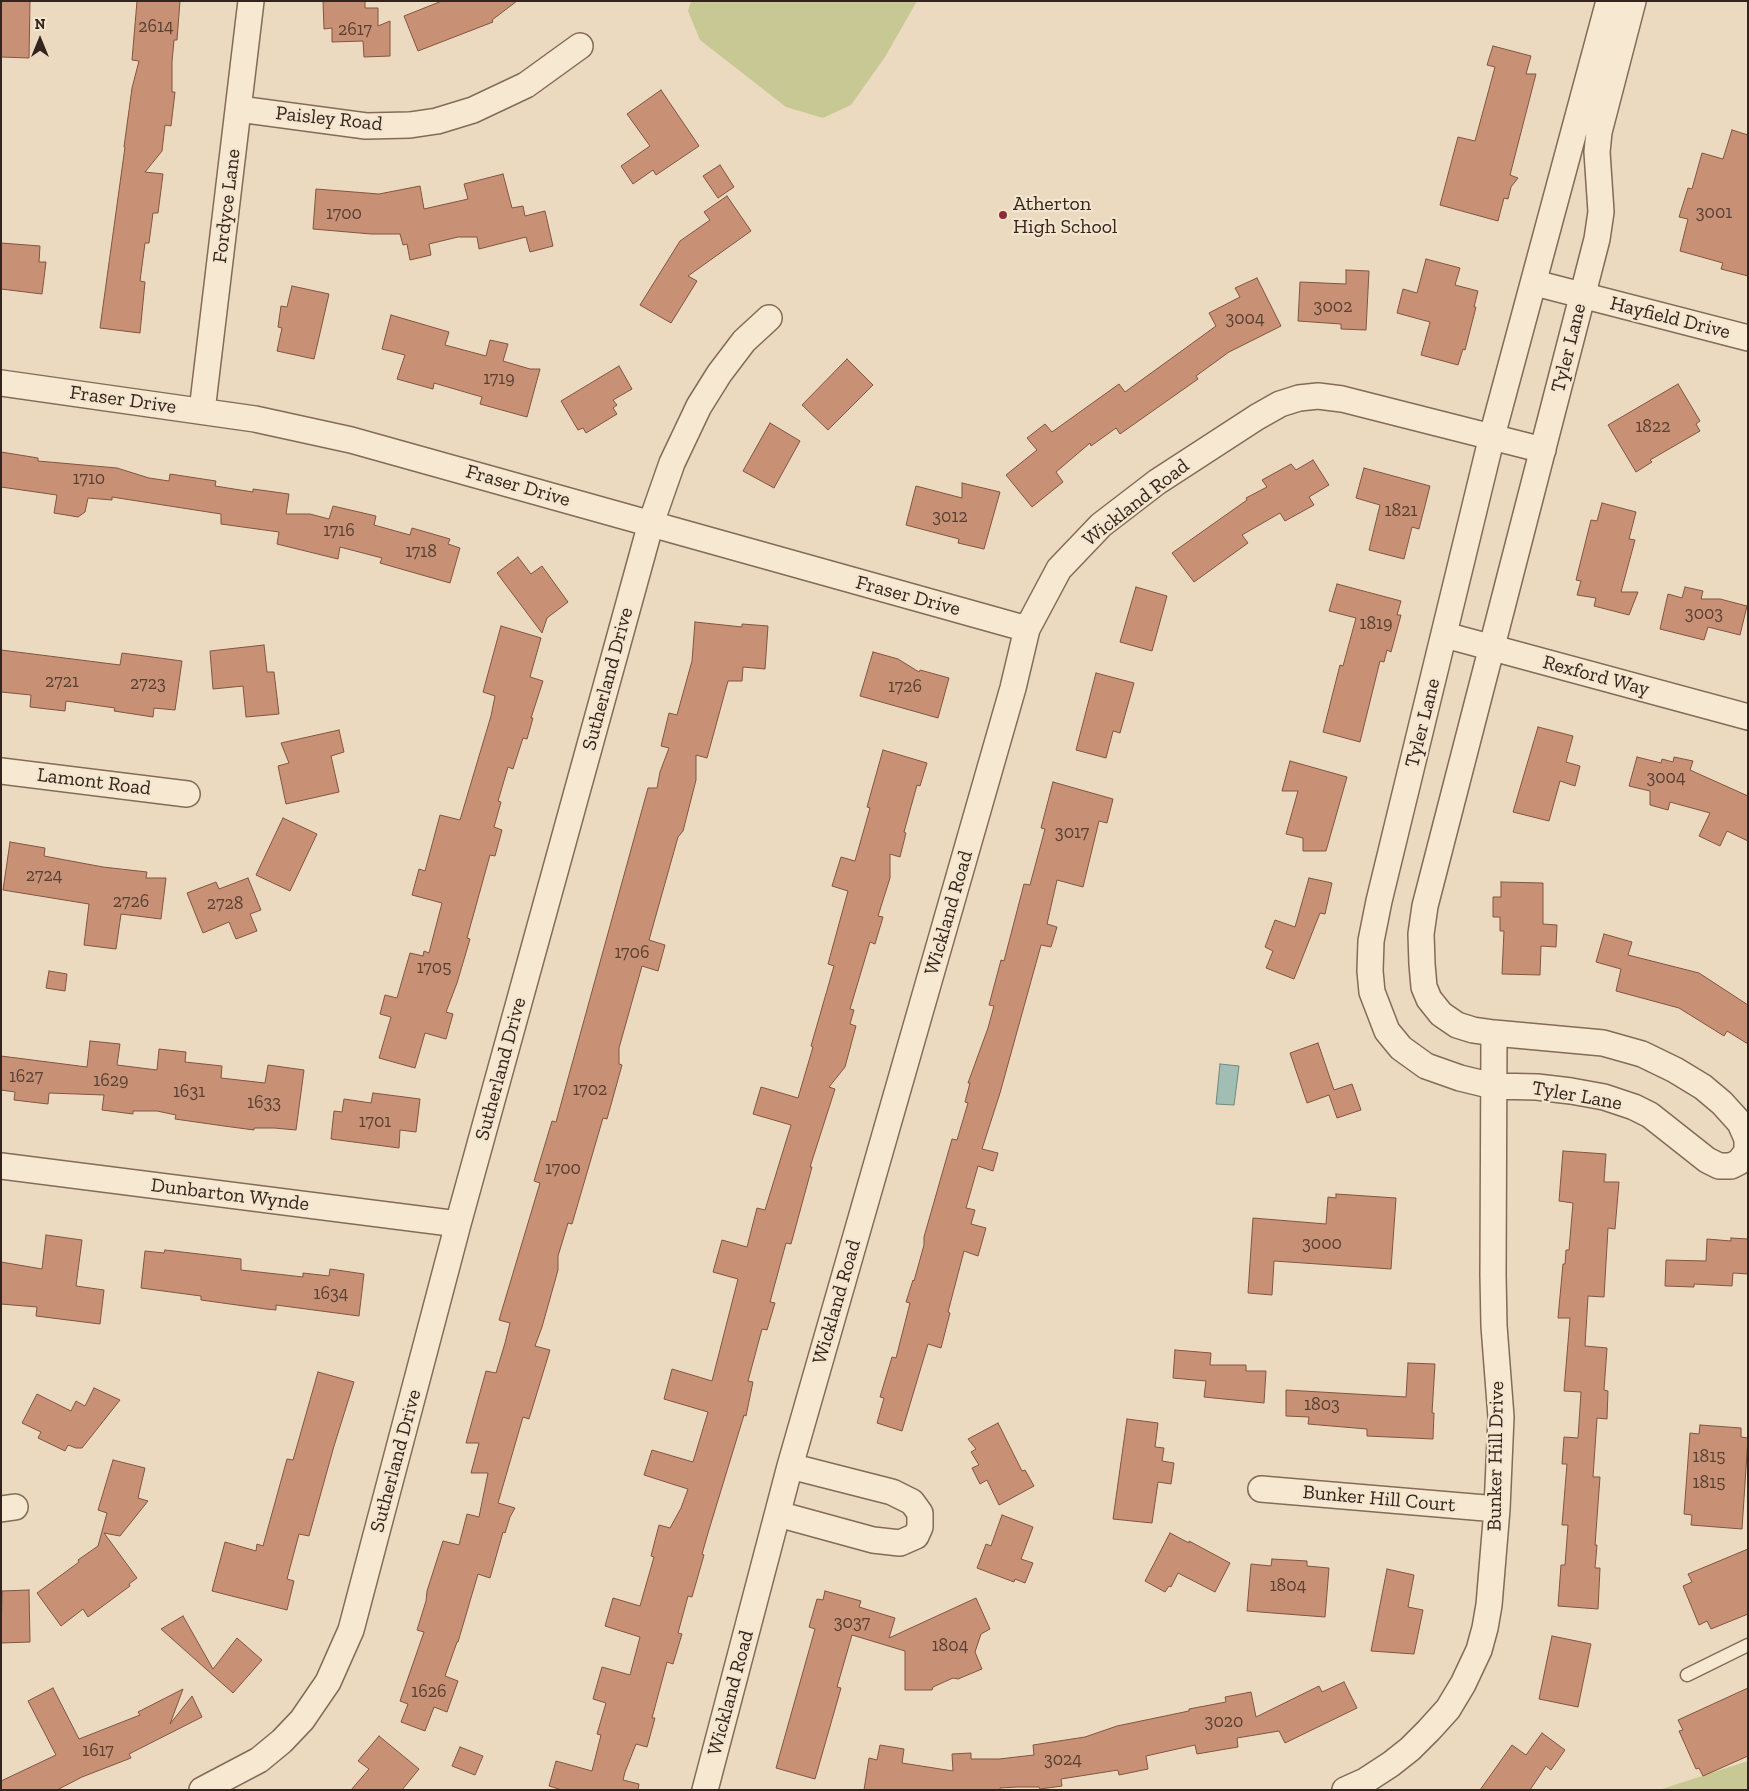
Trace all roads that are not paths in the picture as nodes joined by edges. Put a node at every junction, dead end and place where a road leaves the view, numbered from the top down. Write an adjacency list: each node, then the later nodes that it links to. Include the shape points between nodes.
1 (251, 1): 6 (street, Fordyce Lane)
2 (1609, 1): 4 (street, Tyler Lane)
3 (1634, 1): 4 (street, Tyler Lane)
4 (1612, 37): 7 (street, Tyler Lane); 8 (street, Tyler Lane, via 1597,152 1601,212)
5 (580, 46): 6 (street, Paisley Road, via 526,85 473,110 438,121 366,126)
6 (239, 109): 12 (street, Fordyce Lane)
7 (1534, 283): 8 (street, Hayfield Drive); 13 (street, Tyler Lane)
8 (1582, 295): 10 (street, Hayfield Drive); 14 (street, Tyler Lane)
9 (769, 318): 15 (street, Sutherland Drive, via 744,341 699,406 672,463)
10 (1748, 338)
11 (1, 383): 12 (street, Fraser Drive)
12 (202, 410): 15 (street, Fraser Drive, via 351,440)
13 (1492, 436): 14 (street, Wickland Road); 16 (street, Wickland Road, via 1342,399 1318,396 1280,404 1157,482 1101,525 1059,569); 17 (street, Tyler Lane)
14 (1543, 450): 18 (street, Tyler Lane)
15 (651, 524): 16 (street, Fraser Drive); 25 (street, Sutherland Drive)
16 (1027, 629): 26 (street, Wickland Road, via 1011,697)
17 (1445, 635): 18 (street, Rexford Way); 23 (street, Tyler Lane, via 1379,901 1371,941 1372,992 1387,1032 1401,1048 1426,1066)
18 (1492, 648): 19 (street, Rexford Way); 22 (street, Tyler Lane, via 1425,906 1421,934 1424,986 1429,999 1441,1014 1457,1025)
19 (1748, 717)
20 (1, 772): 21 (street, Lamont Road)
21 (187, 794)
22 (1494, 1033): 23 (street, Bunker Hill Drive); 23 (street, Tyler Lane, via 1603,1043 1642,1054 1675,1070 1722,1103 1740,1122 1747,1139 1747,1150 1731,1166 1719,1166 1634,1106 1571,1091)
23 (1493, 1086): 28 (street, Bunker Hill Drive, via 1494,1300 1501,1417)
24 (1, 1166): 25 (street, Dunbarton Wynde)
25 (458, 1224): 32 (street, Sutherland Drive, via 350,1630 328,1682 282,1741 259,1760)
26 (790, 1466): 29 (street, Wickland Road); 29 (street, via 892,1492 912,1502 920,1513 920,1527 916,1536 900,1543 874,1540)
27 (1261, 1490): 28 (street, Bunker Hill Court)
28 (1497, 1509): 34 (street, Bunker Hill Drive, via 1485,1628 1463,1684 1448,1709 1410,1749 1365,1781)
29 (778, 1514): 33 (street, Wickland Road)
30 (1748, 1646): 31 (lane)
31 (1688, 1676)
32 (202, 1790)
33 (705, 1790)
34 (1345, 1790)

